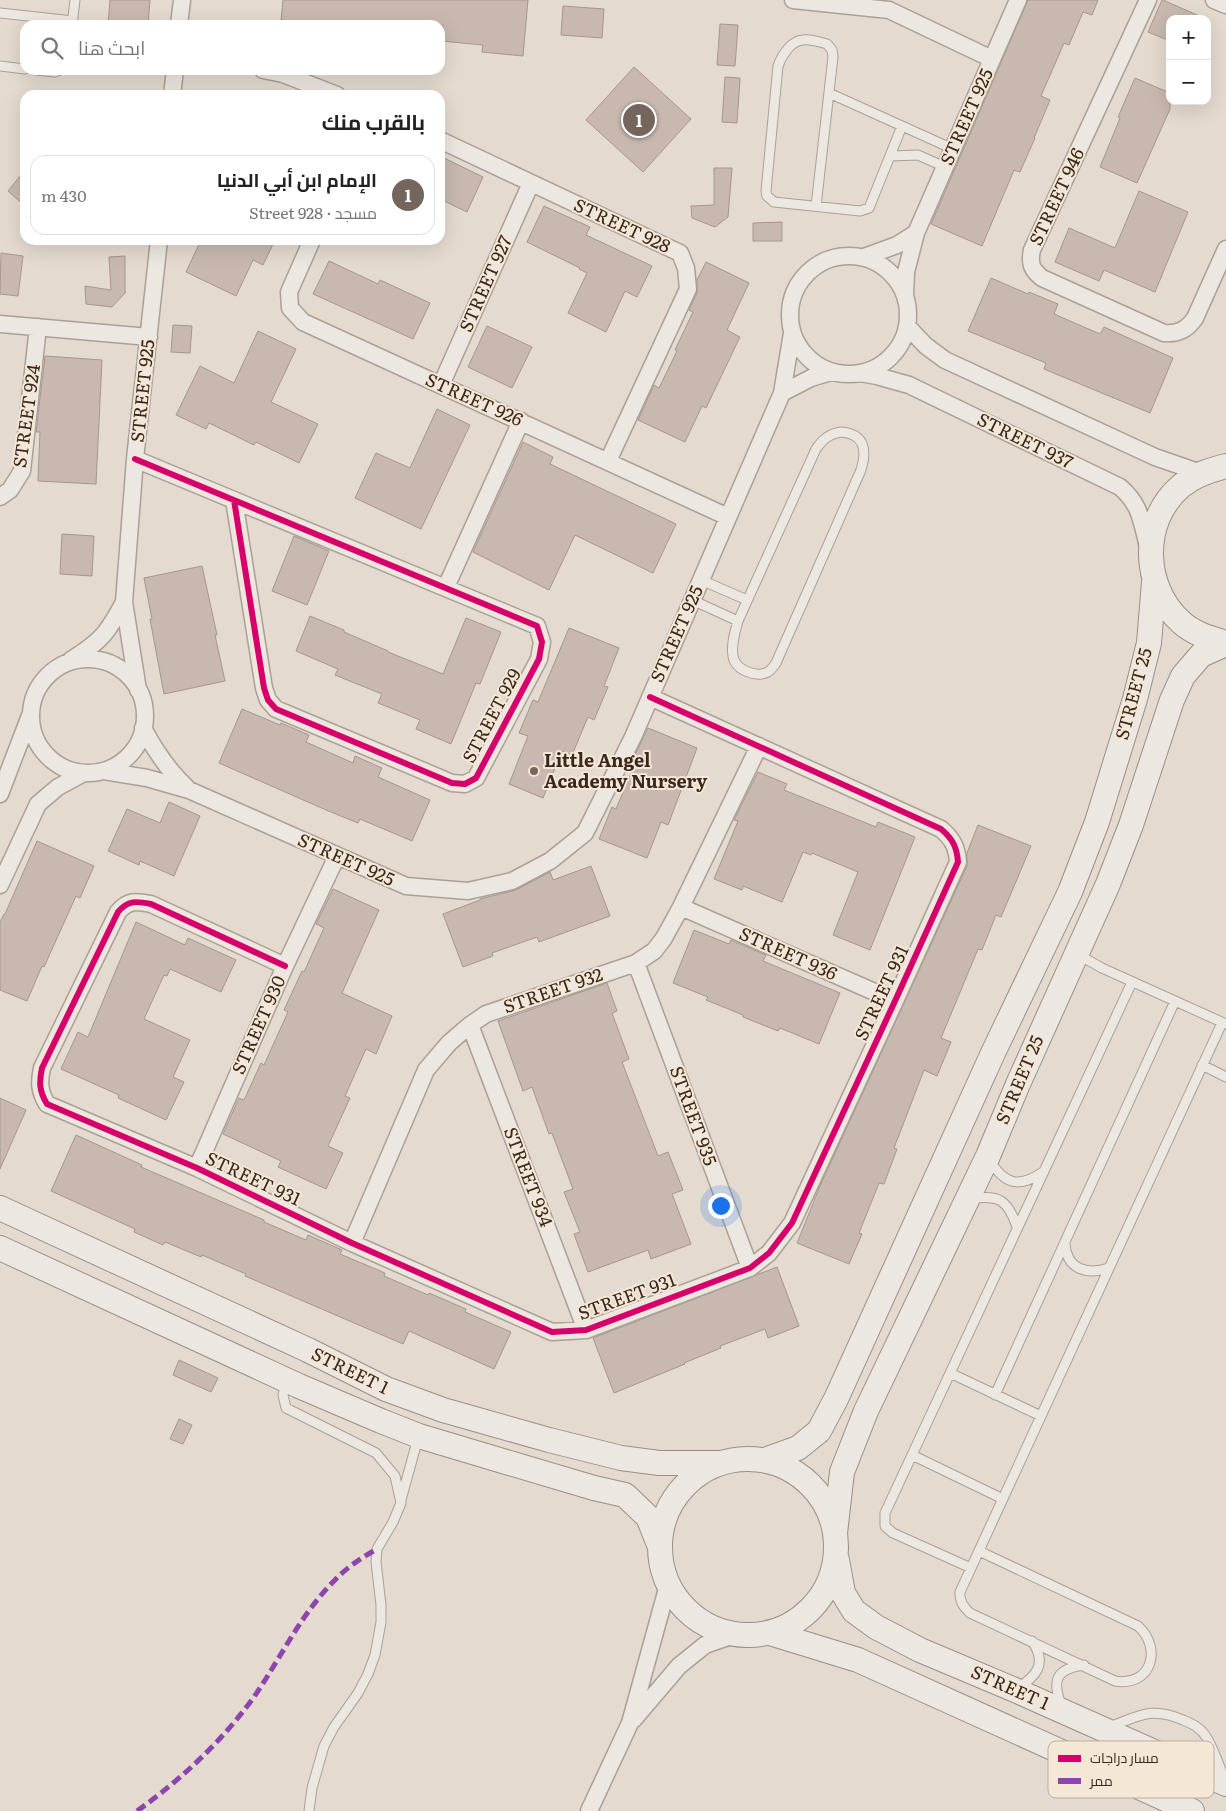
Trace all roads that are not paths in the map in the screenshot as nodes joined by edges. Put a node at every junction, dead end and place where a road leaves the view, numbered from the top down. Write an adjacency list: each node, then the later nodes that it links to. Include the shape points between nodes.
1 (75, 0): 11 (lane)
2 (182, 0): 12 (street)
3 (793, 0): 7 (street)
4 (1018, 0): 13 (street, STREET 925)
5 (1148, 0): 31 (street, STREET 946, via 1032,250 1032,268 1042,278 1164,333 1174,334 1183,331 1195,318)
6 (1214, 0): 8 (street)
7 (891, 5): 13 (street)
8 (1226, 5)
9 (0, 13): 10 (lane)
10 (50, 20)
11 (72, 20)
12 (180, 20)
13 (992, 59): 23 (street, STREET 925)
14 (0, 66): 15 (lane)
15 (20, 68)
16 (174, 75): 18 (street)
17 (286, 75): 19 (street)
18 (173, 90)
19 (324, 90)
20 (829, 93): 21 (lane); 27 (lane); 27 (lane, via 832,50 827,44 803,40 793,44 778,66 766,191 774,202)
21 (902, 126): 23 (lane); 24 (lane)
22 (445, 142): 26 (street, STREET 928)
23 (953, 149): 25 (street, STREET 925)
24 (890, 156): 25 (lane, via 918,155); 27 (lane, via 869,208 860,211)
25 (945, 166): 28 (street, STREET 925)
26 (531, 183): 41 (street, STREET 927); 45 (street, STREET 928, via 680,253 686,268 688,290)
27 (816, 206)
28 (916, 233): 32 (street, via 897,245); 33 (street, STREET 925, via 906,272)
29 (158, 245): 38 (street, STREET 925)
30 (310, 245): 41 (street, STREET 926, via 289,292 290,308 303,322)
31 (1226, 249)
32 (864, 257): 33 (street, via 890,272); 37 (street, via 836,256 822,261 806,274 790,305)
33 (905, 297): 35 (street)
34 (0, 324): 36 (street)
35 (907, 326): 40 (street, via 903,339 890,357 873,369); 47 (street, via 945,360 1155,457)
36 (38, 327): 38 (street); 48 (street, STREET 924, via 22,471 10,490)
37 (792, 333): 39 (street, via 807,357); 42 (street, STREET 925)
38 (149, 337): 44 (street, STREET 925)
39 (831, 372): 40 (street); 42 (street)
40 (860, 373): 51 (street, STREET 937, via 909,385 1120,487 1138,507)
41 (441, 385): 43 (street, STREET 926)
42 (782, 393): 50 (street, STREET 925)
43 (521, 421): 45 (street, STREET 926); 54 (street)
44 (136, 459): 49 (street, STREET 929); 57 (street, STREET 925)
45 (608, 461): 50 (street, STREET 926)
46 (1226, 466): 47 (street)
47 (1201, 473): 51 (street, via 1181,486 1165,505 1154,528)
48 (0, 497)
49 (234, 500): 54 (street, STREET 929); 54 (street, STREET 929, via 268,700 276,709 452,783 465,784 476,778 539,659 542,642 537,626)
50 (728, 517): 52 (street, STREET 925)
51 (1150, 552): 53 (street)
52 (701, 580): 55 (street, STREET 925); 56 (lane)
53 (1154, 582): 59 (street, via 1165,604 1182,623 1203,636); 103 (street, STREET 25, via 1149,643 1134,699 1097,822 1070,892 819,1431 798,1448)
54 (446, 587)
55 (692, 600): 58 (lane); 62 (street, STREET 925)
56 (747, 600): 58 (lane); 58 (lane, via 816,449 834,433 857,436 864,451 861,470 776,663 768,672 747,672 733,658)
57 (124, 602): 60 (street, STREET 925, via 102,639); 61 (street, STREET 925)
58 (738, 621)
59 (1226, 643): 73 (street, STREET 25, via 1201,655 1183,676 1131,825)
60 (60, 666): 61 (street, via 85,659 104,662 122,670); 63 (street, via 40,685)
61 (138, 690): 64 (street, via 145,715)
62 (650, 697): 65 (street, STREET 931); 70 (street, STREET 925, via 585,833 550,861 512,881 468,891 406,886)
63 (31, 710): 67 (street, via 35,736 49,758 65,768); 69 (street)
64 (143, 728): 66 (street, via 130,755); 68 (street, STREET 925, via 171,773)
65 (759, 746): 72 (street, STREET 932); 78 (street, STREET 931, via 941,830 955,844 958,862)
66 (104, 771): 67 (street); 68 (street, STREET 925, via 147,778)
67 (84, 773): 71 (street, via 58,787 38,804)
68 (189, 790): 70 (street, STREET 925)
69 (0, 794)
70 (337, 856): 75 (street, STREET 930)
71 (0, 885)
72 (681, 907): 74 (street, STREET 932, via 654,951); 78 (street, STREET 936)
73 (1076, 954): 76 (lane); 83 (street, STREET 25)
74 (636, 963): 79 (street, STREET 932, via 507,1006); 92 (street, STREET 935)
75 (285, 966): 84 (street, STREET 930); 84 (street, STREET 931, via 152,904 125,904 118,912 42,1068 41,1094 47,1104)
76 (1132, 982): 77 (lane); 85 (lane)
77 (1175, 1001): 80 (lane); 89 (lane)
78 (895, 1002): 92 (street, STREET 931, via 792,1223 769,1253)
79 (470, 1024): 90 (street, STREET 932, via 426,1070); 94 (street, STREET 934)
80 (1224, 1024): 81 (lane)
81 (1202, 1066): 82 (lane); 93 (lane)
82 (1226, 1076)
83 (988, 1156): 85 (lane, via 999,1174 1009,1182 1031,1180); 86 (street, STREET 25)
84 (197, 1168): 90 (street, STREET 931)
85 (1043, 1172): 88 (lane)
86 (967, 1199): 88 (lane, via 994,1197 1006,1203); 107 (street, STREET 25, via 866,1411 842,1472)
87 (0, 1208): 95 (street, STREET 1)
88 (1017, 1227): 97 (lane)
89 (1065, 1241): 93 (lane, via 1066,1254 1079,1268 1088,1271); 99 (lane)
90 (352, 1243): 94 (street, STREET 931, via 542,1329 552,1332)
91 (0, 1248): 96 (street, STREET 1)
92 (750, 1268): 94 (street, STREET 931)
93 (1110, 1268): 100 (lane)
94 (586, 1330)
95 (285, 1340): 96 (street, via 289,1348 286,1365); 104 (street, STREET 1, via 386,1390 549,1440 621,1458 658,1463)
96 (263, 1370): 98 (street, STREET 1)
97 (950, 1373): 99 (lane); 102 (lane)
98 (287, 1380): 101 (street, STREET 1); 106 (lane, via 283,1395 286,1408 376,1453 395,1476)
99 (995, 1394): 100 (lane)
100 (1041, 1416): 105 (lane)
101 (419, 1436): 106 (lane); 108 (street, STREET 1, via 624,1495 648,1518)
102 (912, 1455): 105 (lane); 110 (lane, via 885,1513 885,1526 893,1533)
103 (765, 1460): 104 (street, via 743,1458); 107 (street, via 790,1469 811,1486 826,1507)
104 (721, 1463): 108 (street, via 696,1475 676,1495 664,1520)
105 (1003, 1499): 109 (lane)
106 (400, 1503): 127 (lane, via 376,1549 381,1622 375,1655 358,1693 324,1746)
107 (835, 1543): 112 (street, via 830,1580 816,1604 795,1622); 116 (street, STREET 1, via 842,1593 854,1611 876,1627 920,1650)
108 (660, 1547): 111 (street)
109 (979, 1551): 110 (lane); 115 (lane, via 1138,1626 1146,1633 1152,1657 1144,1673 1135,1680 1115,1681)
110 (971, 1568): 114 (lane, via 959,1598 965,1609)
111 (668, 1586): 113 (street, via 684,1609 707,1626); 118 (street)
112 (770, 1633): 113 (street); 122 (street, via 858,1660)
113 (734, 1635): 118 (street, via 705,1645 679,1666)
114 (1032, 1641): 115 (lane); 116 (lane, via 1038,1649 1039,1667 1035,1675)
115 (1084, 1665): 117 (lane, via 1074,1666 1059,1675 1056,1682)
116 (1015, 1690): 117 (street, STREET 1)
117 (1064, 1712): 119 (street, STREET 1)
118 (630, 1724): 128 (street)
119 (1103, 1730): 120 (street, STREET 1); 121 (lane, via 1144,1714 1167,1713 1200,1728)
120 (1129, 1741)
121 (1209, 1741)
122 (1048, 1746)
123 (1214, 1754): 125 (lane)
124 (1214, 1778): 125 (street, STREET 1)
125 (1226, 1783)
126 (1163, 1798): 129 (street)
127 (309, 1811)
128 (589, 1811)
129 (1192, 1811)

